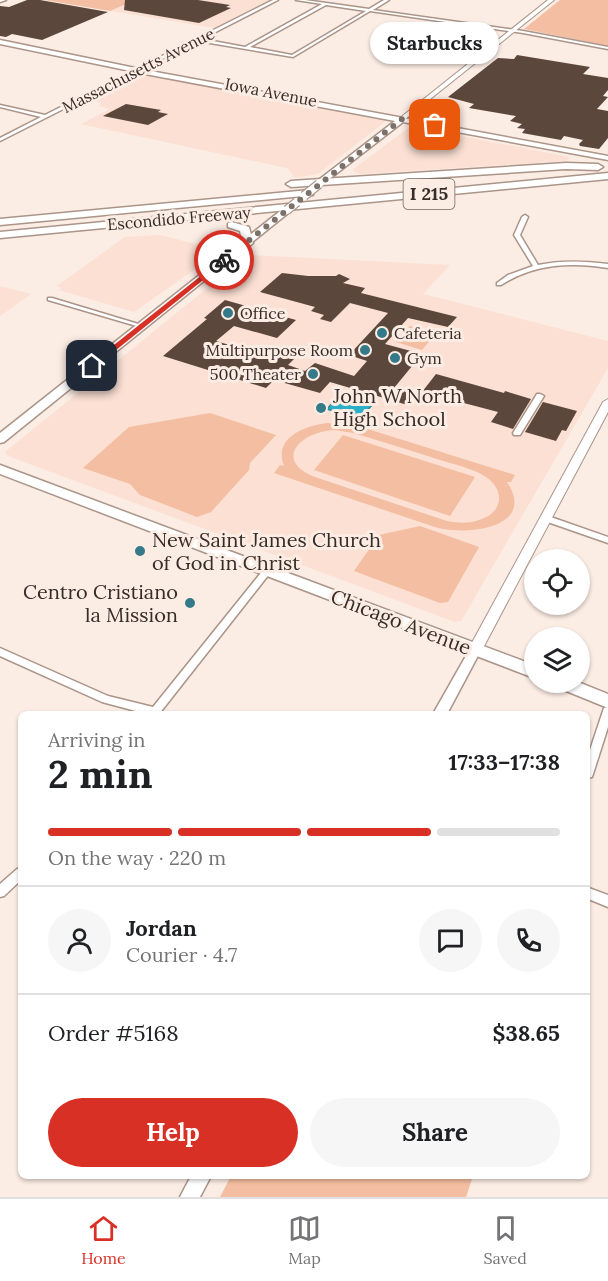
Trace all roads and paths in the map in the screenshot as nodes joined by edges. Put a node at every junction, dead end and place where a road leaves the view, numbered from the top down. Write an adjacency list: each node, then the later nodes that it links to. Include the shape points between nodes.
1 (276, 0): 9 (street, Massachusetts Avenue)
2 (298, 0): 6 (street)
3 (333, 0): 6 (street)
4 (387, 0): 7 (street)
5 (551, 0): 8 (main road)
6 (325, 4): 7 (street); 11 (street)
7 (369, 11): 8 (street); 11 (street, via 293,56)
8 (513, 31): 12 (street); 16 (main road)
9 (198, 39): 11 (street); 13 (street, Massachusetts Avenue)
10 (0, 42): 13 (main road, Iowa Avenue)
11 (246, 48)
12 (608, 48)
13 (139, 69): 15 (street, Massachusetts Avenue); 16 (main road, Iowa Avenue)
14 (0, 106): 15 (street)
15 (46, 117): 17 (street, Massachusetts Avenue)
16 (402, 119): 18 (main road); 19 (main road, Iowa Avenue)
17 (0, 140)
18 (344, 165): 20 (highway, via 347,175); 21 (main road)
19 (605, 167): 20 (highway); 23 (highway); 24 (highway, Escondido Freeway / I 215); 26 (highway, Escondido Freeway / I 215)
20 (359, 178): 21 (highway)
21 (322, 182): 23 (main road, bridge); 24 (highway)
22 (525, 218): 29 (street, via 517,234)
23 (274, 220): 25 (highway); 28 (main road)
24 (0, 221)
25 (232, 225): 27 (highway); 28 (highway, via 245,229)
26 (0, 235)
27 (0, 241)
28 (247, 243): 33 (main road)
29 (536, 266): 30 (street); 31 (street)
30 (608, 266)
31 (499, 284)
32 (50, 299): 33 (street)
33 (142, 326): 37 (main road)
34 (540, 396): 36 (street)
35 (608, 402): 39 (main road)
36 (517, 433)
37 (0, 439)
38 (0, 469): 41 (main road, Chicago Avenue)
39 (545, 518): 40 (street); 42 (main road)
40 (608, 540)
41 (267, 571): 42 (main road, Chicago Avenue); 48 (street)
42 (475, 650): 44 (main road, Chicago Avenue); 49 (street)
43 (0, 652): 47 (street, via 106,699)
44 (524, 668)
45 (588, 693): 46 (main road)
46 (608, 701)
47 (151, 711)
48 (156, 711)
49 (442, 711)
50 (608, 711): 51 (street)
51 (590, 768)
52 (18, 877): 53 (street)
53 (0, 892)
54 (590, 894): 55 (street)
55 (608, 902)
56 (199, 1179): 57 (street)
57 (190, 1197)

